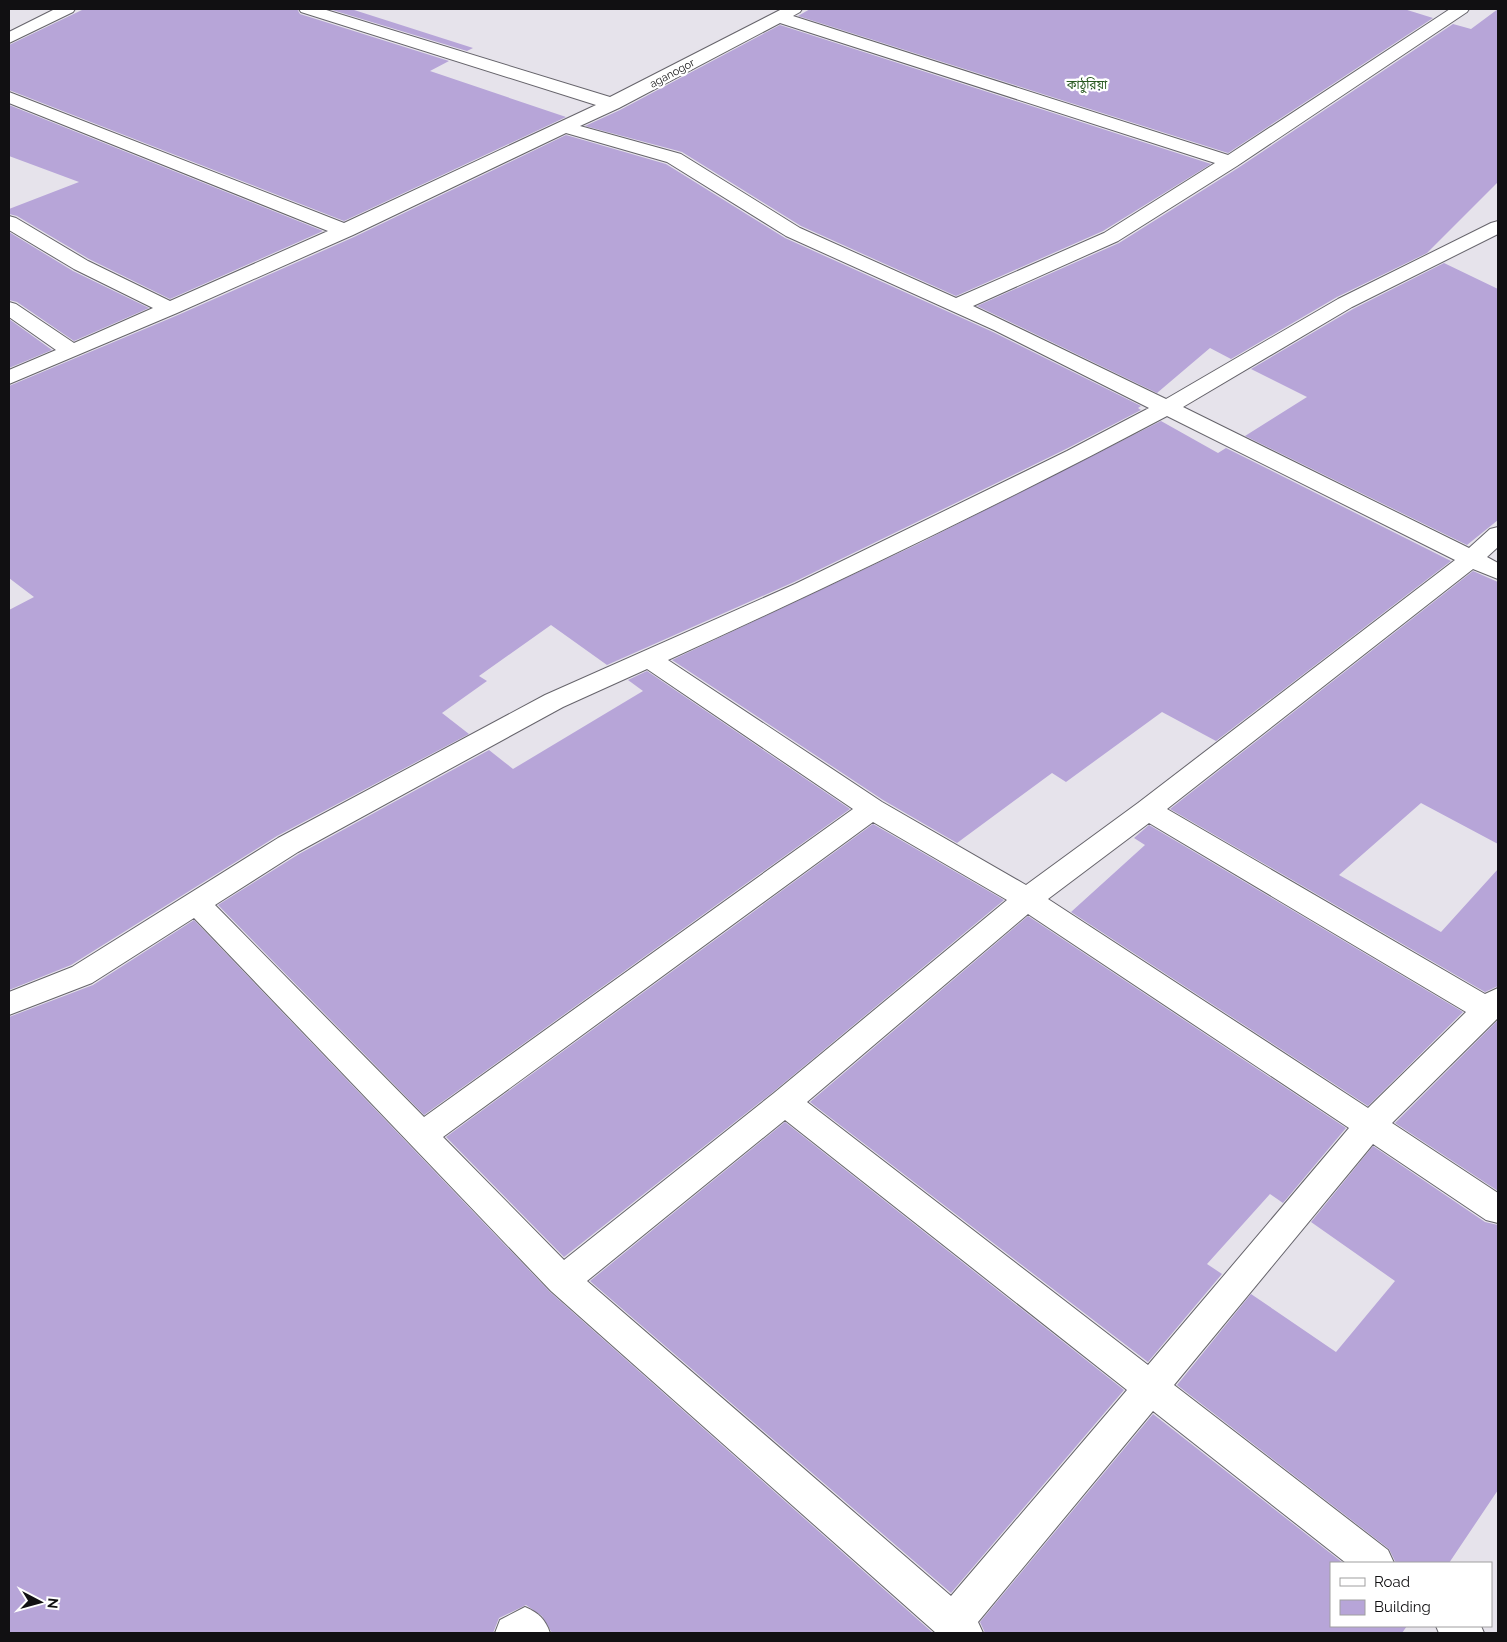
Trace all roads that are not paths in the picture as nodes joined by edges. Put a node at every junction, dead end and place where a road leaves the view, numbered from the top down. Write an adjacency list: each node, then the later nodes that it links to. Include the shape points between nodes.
1 (67, 9): 6 (street)
2 (307, 9): 8 (street)
3 (794, 9): 5 (street, aganogor)
4 (1462, 9): 10 (street)
5 (778, 18): 8 (street, aganogor); 10 (street)
6 (9, 38)
7 (9, 97): 13 (street)
8 (613, 104): 9 (street, aganogor)
9 (557, 131): 13 (street, aganogor); 14 (street, via 674,158 793,232)
10 (1230, 162): 14 (street, via 1111,237)
11 (9, 222): 16 (street, via 81,265)
12 (1498, 227): 19 (street, via 1345,304)
13 (346, 231): 16 (street, aganogor)
14 (955, 306): 19 (street)
15 (9, 308): 17 (street)
16 (170, 309): 17 (street, aganogor)
17 (72, 351): 18 (street, aganogor)
18 (9, 378)
19 (1166, 408): 21 (street); 23 (street, via 804,589)
20 (1498, 534): 21 (street)
21 (1471, 560): 22 (street); 25 (street)
22 (1498, 572)
23 (650, 659): 24 (street); 27 (street, via 554,702 288,845)
24 (872, 809): 26 (street); 32 (street)
25 (1148, 810): 26 (street); 29 (street)
26 (1027, 899): 30 (street); 31 (street)
27 (196, 903): 28 (street, via 82,975); 32 (street)
28 (9, 1004)
29 (1493, 1004): 31 (street)
30 (785, 1102): 34 (street); 35 (street)
31 (1371, 1124): 33 (street); 35 (street)
32 (421, 1136): 34 (street)
33 (1498, 1210)
34 (563, 1280): 37 (street)
35 (1150, 1388): 36 (street); 37 (street)
36 (1374, 1562)
37 (958, 1628)
38 (514, 1633): 39 (street, via 525,1626)
39 (532, 1633)

